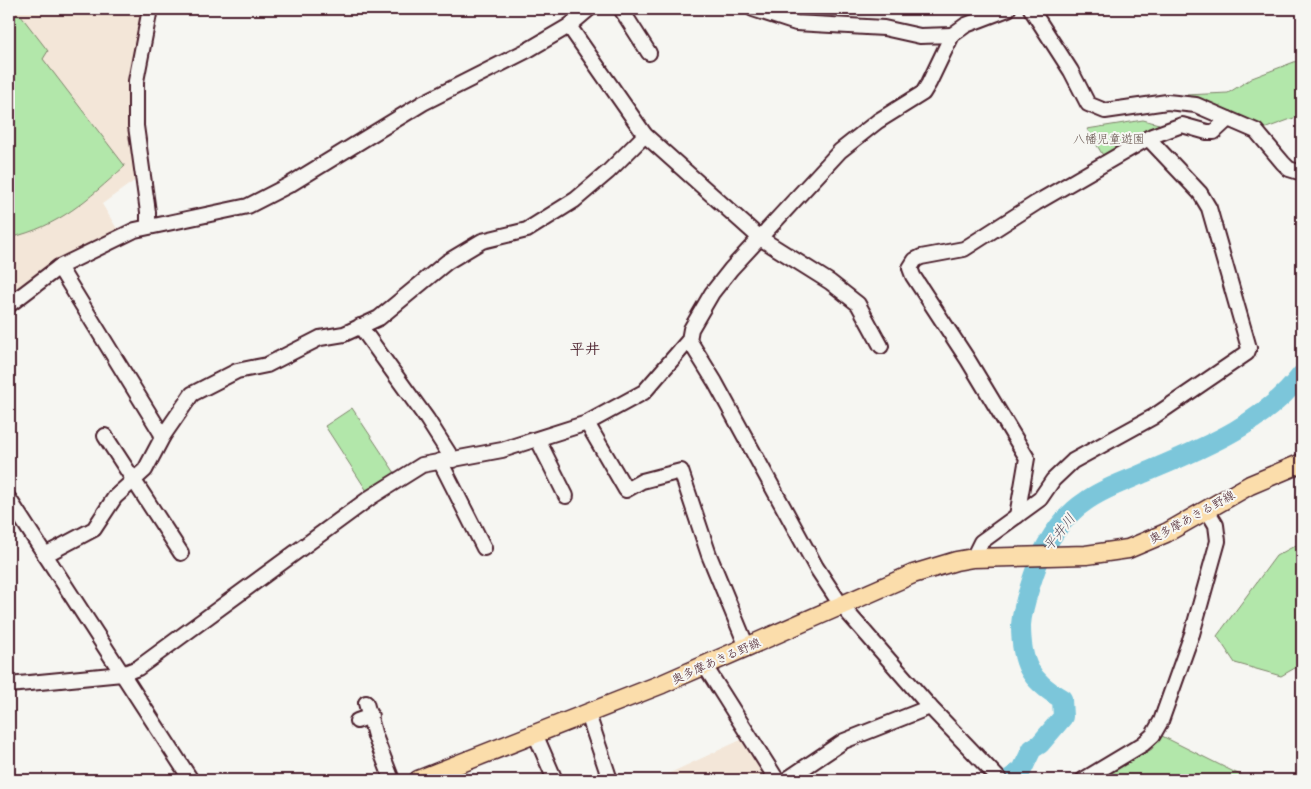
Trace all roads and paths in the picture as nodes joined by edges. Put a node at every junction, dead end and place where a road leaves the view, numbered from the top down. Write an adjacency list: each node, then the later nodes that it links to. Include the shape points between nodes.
1 (150, 9): 14 (street, via 136,81 136,126)
2 (589, 9): 7 (street)
3 (621, 9): 9 (street)
4 (753, 9): 8 (street, via 796,23 884,28 920,36)
5 (1008, 9): 8 (street, via 966,25)
6 (1031, 9): 10 (street, via 1071,71 1084,100 1094,108 1104,111 1167,102 1182,103 1196,105)
7 (569, 26): 11 (street); 14 (street, via 423,103 289,185 248,206)
8 (952, 34): 15 (street, via 922,93 878,121 840,151)
9 (649, 53)
10 (1228, 119): 12 (street, via 1214,132 1182,125); 13 (street, via 1256,132 1283,163)
11 (645, 135): 15 (street); 18 (street, via 575,200 527,230 482,241 447,262 379,318)
12 (1148, 138): 31 (street, via 1200,193 1209,208 1249,348 1247,353 1153,417 1073,461 1053,480 1040,499); 31 (street, via 964,249 921,257 910,268 1027,458)
13 (1302, 173)
14 (148, 226): 16 (street)
15 (760, 238): 19 (street, via 712,293 691,329); 20 (street, via 830,282 858,304)
16 (59, 267): 17 (street); 23 (street)
17 (9, 305)
18 (360, 326): 23 (street, via 344,334 320,338 267,365 237,371 215,381 188,398); 25 (street, via 427,418)
19 (689, 340): 21 (street, via 644,392); 36 (street)
20 (881, 346)
21 (587, 423): 24 (street); 37 (street, via 626,490 642,481 681,471 708,554)
22 (105, 436): 27 (street)
23 (163, 436): 27 (street, via 145,470)
24 (538, 440): 25 (street); 28 (street)
25 (447, 460): 32 (street); 39 (street, via 422,465 371,497 138,668)
26 (1302, 463): 30 (main road, 奥多摩あきる野線, via 1258,481)
27 (134, 480): 33 (street); 34 (street, via 116,497 94,529)
28 (566, 496)
29 (9, 499): 34 (street)
30 (1206, 510): 35 (main road, 奥多摩あきる野線, via 1137,546 1107,553); 53 (street, via 1216,525 1218,541 1192,634 1161,720 1153,735 1143,744)
31 (1017, 516): 35 (street, via 981,542)
32 (484, 548)
33 (181, 553)
34 (45, 555): 39 (street)
35 (973, 558): 36 (main road, 奥多摩あきる野線, via 913,574)
36 (840, 606): 37 (main road, 奥多摩あきる野線); 41 (street)
37 (747, 647): 38 (main road, 奥多摩あきる野線)
38 (705, 666): 43 (main road, 奥多摩あきる野線); 50 (street)
39 (122, 674): 40 (street); 45 (street)
40 (9, 685)
41 (930, 707): 51 (street, via 844,741); 52 (street)
42 (365, 713): 46 (street)
43 (588, 714): 44 (main road, 奥多摩あきる野線); 49 (street)
44 (536, 736): 47 (main road, 奥多摩あきる野線); 48 (street)
45 (191, 780)
46 (392, 780)
47 (418, 780)
48 (555, 780)
49 (610, 780)
50 (777, 780)
51 (786, 780)
52 (1000, 780)
53 (1083, 780)

